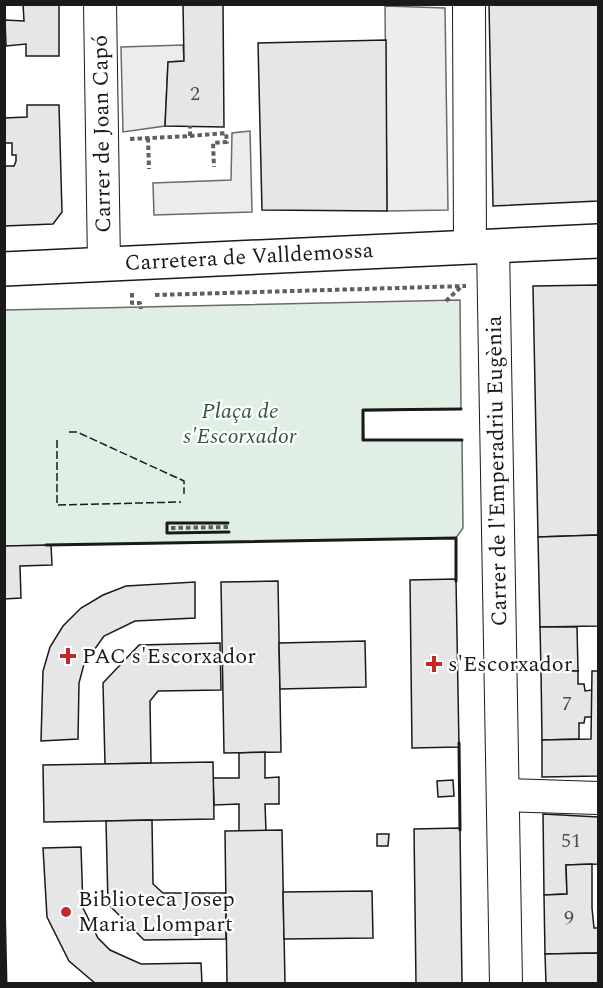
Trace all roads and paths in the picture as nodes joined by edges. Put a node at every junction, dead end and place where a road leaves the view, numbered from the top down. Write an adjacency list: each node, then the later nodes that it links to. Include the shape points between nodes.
1 (100, 4): 11 (street, Carrer de Joan Capó)
2 (469, 4): 10 (street, Carrer de l'Emperadriu Eugènia)
3 (190, 126): 4 (path)
4 (190, 136): 5 (path); 7 (path, via 226,133 227,142 213,143)
5 (163, 137)
6 (148, 138): 8 (path)
7 (214, 166)
8 (148, 169)
9 (598, 241): 10 (main road, Carretera de Valldemossa)
10 (482, 247): 11 (main road, Carretera de Valldemossa); 17 (street, Carrer de l'Emperadriu Eugènia)
11 (104, 264): 12 (main road, Carretera de Valldemossa)
12 (4, 269)
13 (472, 286): 14 (path)
14 (120, 296)
15 (228, 527): 16 (path)
16 (171, 528)
17 (504, 795): 18 (street); 19 (street, Carrer de l'Emperadriu Eugènia)
18 (598, 798)
19 (506, 984)

